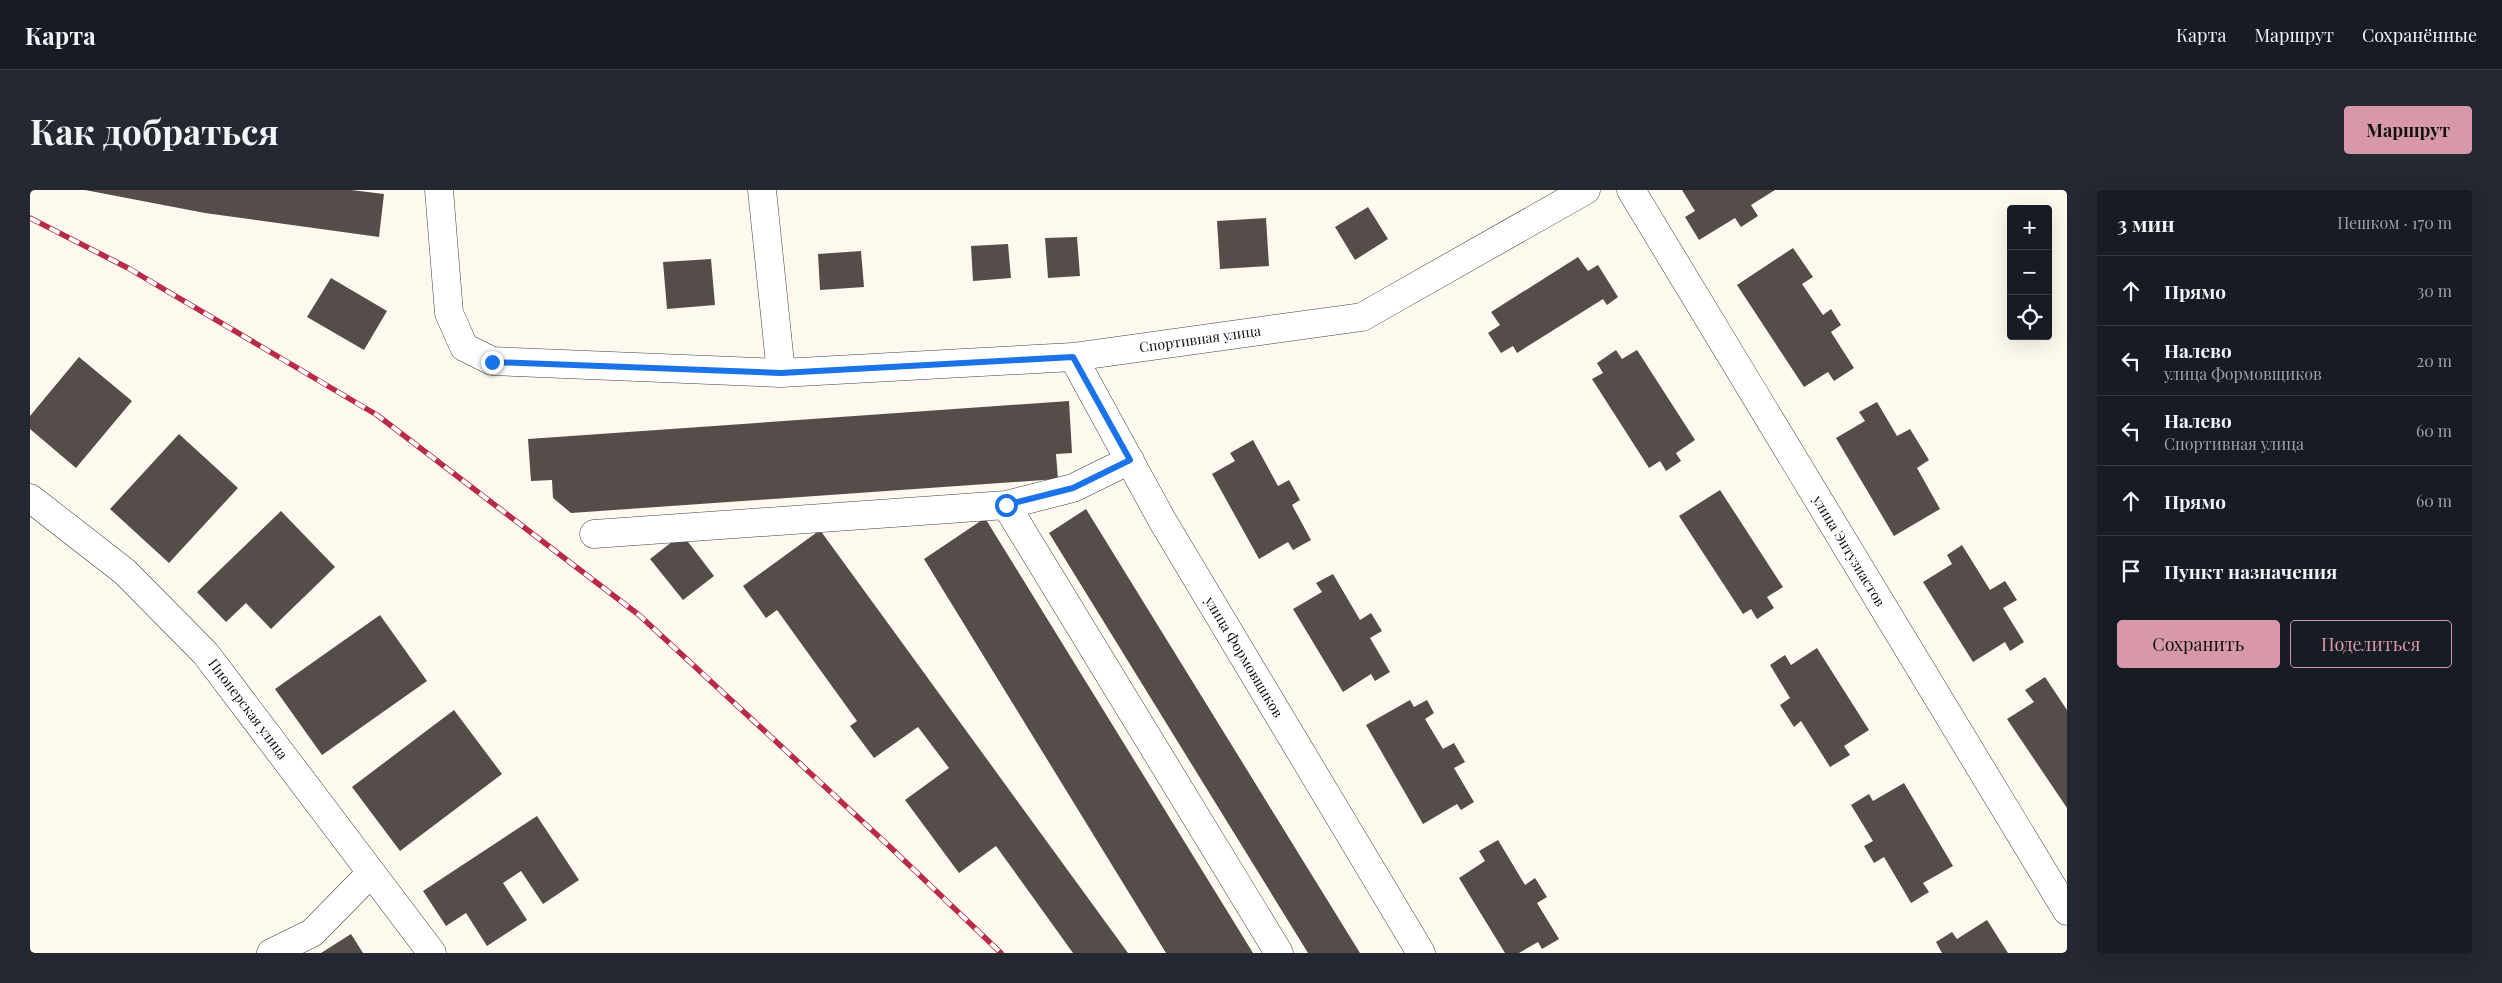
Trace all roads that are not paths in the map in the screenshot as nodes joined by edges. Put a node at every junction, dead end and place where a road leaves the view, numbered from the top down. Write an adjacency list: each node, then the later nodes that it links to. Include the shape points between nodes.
1 (439, 190): 6 (street, Спортивная улица, via 450,313 464,347 492,362)
2 (762, 190): 6 (street)
3 (1586, 190): 5 (street, Спортивная улица, via 1362,317)
4 (1632, 190): 12 (street, улица Энтузиастов)
5 (1073, 357): 6 (street, Спортивная улица); 7 (street, улица Формовщиков)
6 (781, 373)
7 (1130, 460): 9 (street, via 1073,488); 16 (street, улица Формовщиков, via 1162,520)
8 (30, 498): 11 (street, Пионерская улица, via 124,572 206,654)
9 (1006, 505): 10 (street); 15 (street)
10 (594, 534)
11 (371, 872): 13 (street, via 312,933); 14 (street, Пионерская улица)
12 (2067, 911)
13 (272, 953)
14 (432, 953)
15 (1280, 953)
16 (1421, 953)

